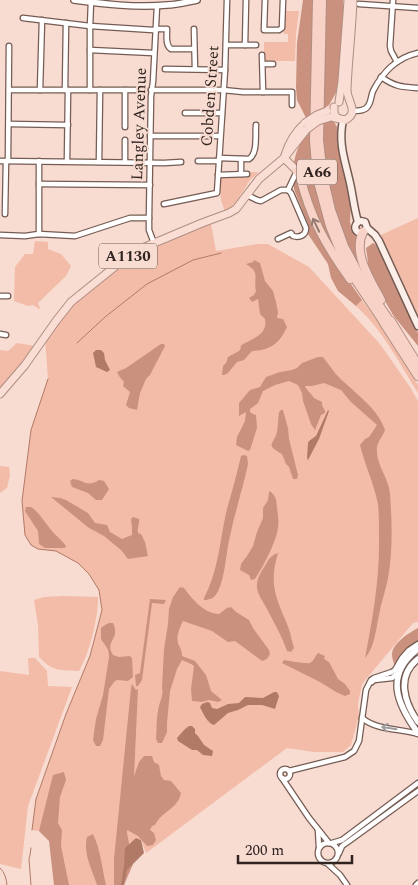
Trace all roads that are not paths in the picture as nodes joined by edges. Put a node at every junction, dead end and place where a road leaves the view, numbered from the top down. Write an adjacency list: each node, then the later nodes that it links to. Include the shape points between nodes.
1 (74, 0): 11 (street)
2 (197, 0): 13 (street)
3 (227, 0): 24 (street, Cobden Street)
4 (246, 0): 25 (street)
5 (265, 0): 6 (street, via 264,30 282,28)
6 (282, 0)
7 (317, 0): 91 (highway, A66, via 314,140 317,178 330,226 344,258 353,276)
8 (322, 0): 91 (highway, A66, via 320,140 323,176 344,246)
9 (348, 0): 54 (main road, via 342,81)
10 (393, 0): 16 (street)
11 (92, 2): 12 (street); 21 (street)
12 (106, 2): 15 (street)
13 (174, 2): 15 (street)
14 (356, 2): 16 (street); 51 (main road, via 347,92)
15 (157, 6): 23 (street, Langley Avenue)
16 (393, 6): 17 (street); 33 (street, via 390,46)
17 (418, 8)
18 (23, 18): 19 (street)
19 (42, 20): 20 (street); 42 (street)
20 (66, 24): 21 (street); 43 (street)
21 (90, 26): 23 (street); 29 (street)
22 (194, 29): 28 (street)
23 (155, 30): 28 (street, via 167,29 167,45 171,49); 30 (street, Langley Avenue)
24 (226, 45): 25 (street); 38 (street, Cobden Street)
25 (245, 45): 26 (street)
26 (256, 45)
27 (9, 46): 41 (street)
28 (194, 49): 37 (street)
29 (90, 50): 30 (street); 44 (street)
30 (153, 53): 48 (street, Langley Avenue)
31 (418, 53): 33 (street)
32 (262, 55): 34 (street)
33 (397, 62): 39 (street)
34 (263, 64): 35 (street); 50 (street)
35 (273, 64)
36 (165, 69): 37 (street)
37 (195, 69): 38 (street)
38 (226, 70): 49 (street, Cobden Street)
39 (381, 77): 40 (street, via 394,85); 53 (street, via 368,107)
40 (418, 88)
41 (9, 90): 42 (street); 57 (street)
42 (40, 90): 43 (street)
43 (67, 90): 44 (street); 58 (street)
44 (90, 90): 45 (street)
45 (100, 90): 46 (street); 70 (street)
46 (125, 90): 47 (street); 60 (street)
47 (144, 90)
48 (151, 90): 49 (street); 61 (street, Langley Avenue)
49 (223, 90): 50 (street); 55 (street, Cobden Street)
50 (263, 92): 52 (street, via 292,92)
51 (350, 103): 53 (main road); 54 (main road, via 344,101)
52 (292, 104)
53 (353, 111): 54 (main road, A1130, via 346,120)
54 (335, 112): 64 (main road, A1130, bridge, via 306,126); 84 (main road, via 358,222 355,228 357,232)
55 (222, 113): 56 (street); 62 (street, Cobden Street)
56 (185, 114)
57 (9, 124): 58 (street); 67 (street)
58 (68, 125): 69 (street)
59 (256, 125): 65 (street, via 258,138 252,157)
60 (125, 127)
61 (150, 136): 62 (street); 74 (street, Langley Avenue)
62 (220, 136): 66 (street, Cobden Street)
63 (125, 140): 71 (street)
64 (284, 158): 75 (main road); 80 (main road, A1130, via 259,178)
65 (241, 159): 66 (street); 76 (street, via 244,174)
66 (219, 160): 73 (street); 76 (street, Cobden Street)
67 (4, 161): 68 (street); 82 (street)
68 (38, 161): 69 (street); 77 (street)
69 (67, 161): 70 (street)
70 (99, 162): 71 (street)
71 (124, 162): 74 (street)
72 (181, 162): 74 (street)
73 (198, 162)
74 (150, 163): 78 (street, Langley Avenue)
75 (298, 171): 79 (street); 91 (highway, one-way to 75, via 375,314 324,242 311,214)
76 (218, 175): 81 (street, Cobden Street, via 217,193)
77 (39, 184): 78 (street); 85 (street)
78 (150, 185): 83 (street, Langley Avenue)
79 (288, 190): 80 (street, via 281,190 261,201); 87 (street, via 306,232 299,237 291,233)
80 (247, 195): 88 (main road, A1130, via 229,213)
81 (164, 204)
82 (6, 214)
83 (149, 218): 85 (street, via 130,218 75,236); 88 (street, Langley Avenue)
84 (365, 230): 91 (highway, A66, via 359,244 361,256 386,308); 92 (main road, via 379,241)
85 (40, 234): 86 (street)
86 (0, 235)
87 (278, 239)
88 (154, 243): 95 (main road, A1130, via 133,252 71,302)
89 (0, 296): 90 (street)
90 (8, 296)
91 (390, 326): 93 (highway, A66); 94 (highway, A66)
92 (418, 326)
93 (418, 365)
94 (418, 376)
95 (0, 394)
96 (418, 644): 100 (street, via 409,650 395,670 374,678)
97 (418, 649): 99 (street, via 406,660)
98 (418, 659): 102 (street, via 410,666 404,686 406,701)
99 (400, 672): 100 (street, via 392,678 374,680); 103 (street, via 398,698)
100 (369, 684): 101 (street)
101 (362, 718): 103 (street, one-way to 101, via 375,726); 104 (street, via 359,741 350,754)
102 (418, 722)
103 (418, 734)
104 (289, 771): 105 (street, via 282,770); 106 (street)
105 (282, 778): 106 (street); 108 (street)
106 (289, 778): 108 (street)
107 (418, 783): 111 (street, via 342,840)
108 (290, 789): 110 (street)
109 (418, 790): 113 (street, via 342,846)
110 (318, 830): 111 (street); 112 (street)
111 (331, 843): 112 (street, via 325,843); 113 (street, via 337,847)
112 (319, 849): 114 (street, via 318,856)
113 (338, 855): 114 (street); 115 (street)
114 (327, 864): 115 (street)
115 (340, 874): 116 (street)
116 (347, 885)

